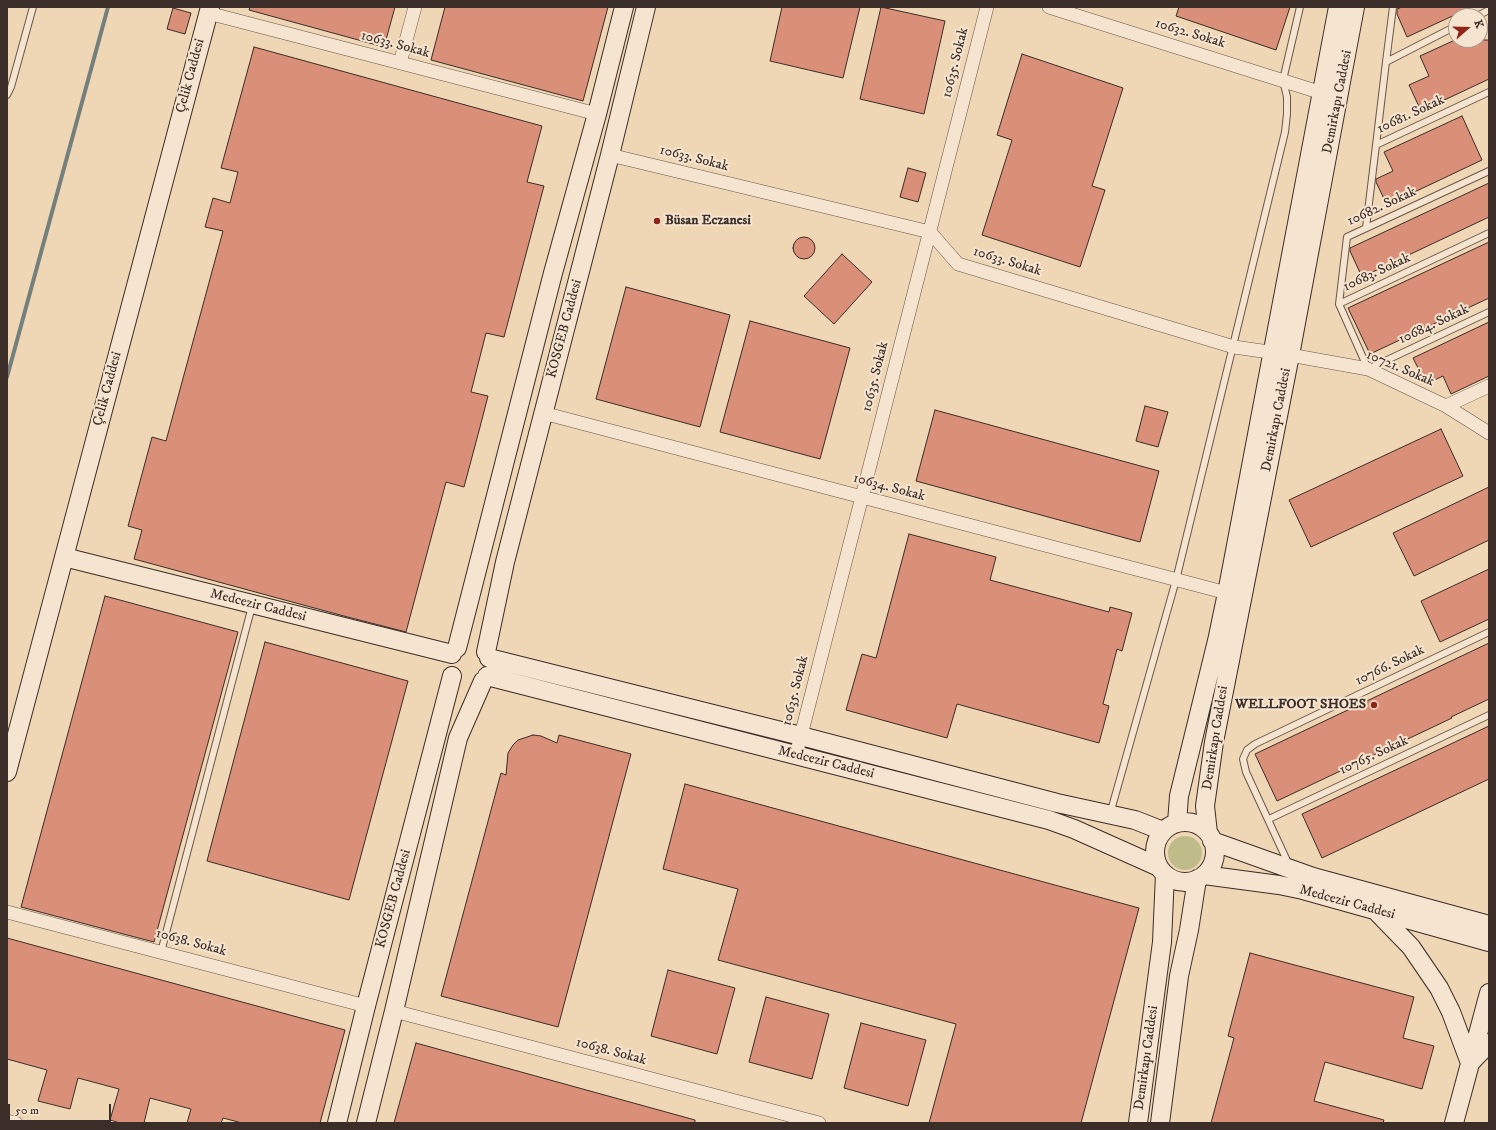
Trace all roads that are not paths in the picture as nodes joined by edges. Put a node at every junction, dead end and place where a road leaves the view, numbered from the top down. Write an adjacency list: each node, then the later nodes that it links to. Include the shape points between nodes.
1 (33, 7): 18 (lane)
2 (415, 7): 13 (street)
3 (624, 7): 19 (street, KOSGEB Caddesi)
4 (646, 7): 21 (street, KOSGEB Caddesi)
5 (987, 7): 24 (street, 10635. Sokak)
6 (1049, 7): 15 (street, 10632. Sokak)
7 (1300, 7): 15 (lane)
8 (1338, 7): 17 (street, Demirkapı Caddesi)
9 (1356, 7): 29 (street, Demirkapı Caddesi)
10 (1393, 7): 14 (lane)
11 (209, 10): 13 (street, 10633. Sokak); 36 (street, Çelik Caddesi)
12 (1448, 30): 14 (lane)
13 (400, 62): 19 (street, 10633. Sokak)
14 (1386, 62): 20 (lane)
15 (1283, 80): 17 (street, 10632. Sokak); 28 (lane, via 1287,103 1285,132)
16 (1489, 92): 20 (lane, 10681. Sokak)
17 (1322, 93): 29 (street, Demirkapı Caddesi, via 1281,304)
18 (7, 94)
19 (597, 114): 41 (street, KOSGEB Caddesi)
20 (1376, 145): 23 (lane, 10681. Sokak)
21 (610, 155): 24 (street, 10633. Sokak); 33 (street, KOSGEB Caddesi)
22 (1489, 171): 23 (lane, 10682. Sokak)
23 (1366, 228): 26 (lane, 10682. Sokak, via 1347,237)
24 (930, 232): 28 (street, 10633. Sokak, via 958,264); 35 (street, 10635. Sokak)
25 (1489, 234): 26 (lane, 10683. Sokak)
26 (1339, 304): 30 (lane, 10683. Sokak)
27 (1489, 312): 30 (lane, 10684. Sokak)
28 (1234, 346): 29 (street, 10633. Sokak); 37 (lane)
29 (1282, 353): 30 (street, 10721. Sokak); 38 (street, Demirkapı Caddesi); 52 (street, Demirkapı Caddesi, via 1214,742 1206,806)
30 (1368, 369): 32 (street, 10721. Sokak)
31 (1489, 386): 32 (street)
32 (1446, 406): 34 (street, 10721. Sokak)
33 (543, 413): 35 (street, 10634. Sokak); 42 (street, KOSGEB Caddesi, via 505,562)
34 (1489, 433)
35 (862, 497): 37 (street, 10634. Sokak); 46 (street, 10635. Sokak)
36 (64, 557): 39 (street, Medcezir Caddesi); 48 (street, Çelik Caddesi)
37 (1176, 580): 38 (street, 10634. Sokak); 49 (lane)
38 (1227, 593): 51 (street, Demirkapı Caddesi)
39 (252, 604): 41 (street, Medcezir Caddesi); 60 (lane)
40 (1489, 632): 50 (lane, 10766. Sokak, via 1247,750 1244,759 1246,772)
41 (455, 651): 42 (street, via 469,644 482,648); 43 (street, via 449,665)
42 (488, 655): 44 (street, via 490,664); 46 (street, Medcezir Caddesi)
43 (452, 676): 44 (street, via 457,681 470,685); 62 (street, KOSGEB Caddesi)
44 (485, 678): 47 (street, Medcezir Caddesi); 63 (street, KOSGEB Caddesi, via 458,738)
45 (1489, 715): 50 (lane, 10765. Sokak)
46 (801, 736): 47 (street, 10635. Sokak); 49 (street, Medcezir Caddesi)
47 (796, 755): 54 (street, Medcezir Caddesi, via 1049,820 1074,829)
48 (7, 772)
49 (1110, 815): 51 (street, Medcezir Caddesi)
50 (1269, 819): 53 (lane, 10766. Sokak)
51 (1170, 827): 52 (street, via 1185,822 1194,824); 54 (street, via 1158,838 1155,852)
52 (1210, 837): 53 (street, Medcezir Caddesi); 55 (street, via 1214,850 1213,860 1210,868)
53 (1291, 869): 58 (street, Medcezir Caddesi)
54 (1162, 871): 55 (street, via 1180,882); 71 (street, Demirkapı Caddesi, via 1162,942)
55 (1200, 877): 56 (street, Medcezir Caddesi, via 1279,885); 72 (street, Demirkapı Caddesi, via 1179,976)
56 (1376, 911): 59 (street, Medcezir Caddesi); 65 (street, via 1411,947 1439,988)
57 (7, 912): 60 (street, 10638. Sokak)
58 (1489, 924)
59 (1489, 942)
60 (161, 952): 62 (street, 10638. Sokak)
61 (1489, 992): 65 (street)
62 (366, 1006): 68 (street, KOSGEB Caddesi)
63 (394, 1011): 69 (street, KOSGEB Caddesi); 70 (street, 10638. Sokak)
64 (1489, 1043): 65 (street)
65 (1470, 1063): 73 (street)
66 (7, 1121): 67 (street)
67 (16, 1123)
68 (337, 1123)
69 (366, 1123)
70 (819, 1123)
71 (1138, 1123)
72 (1160, 1123)
73 (1454, 1123)

